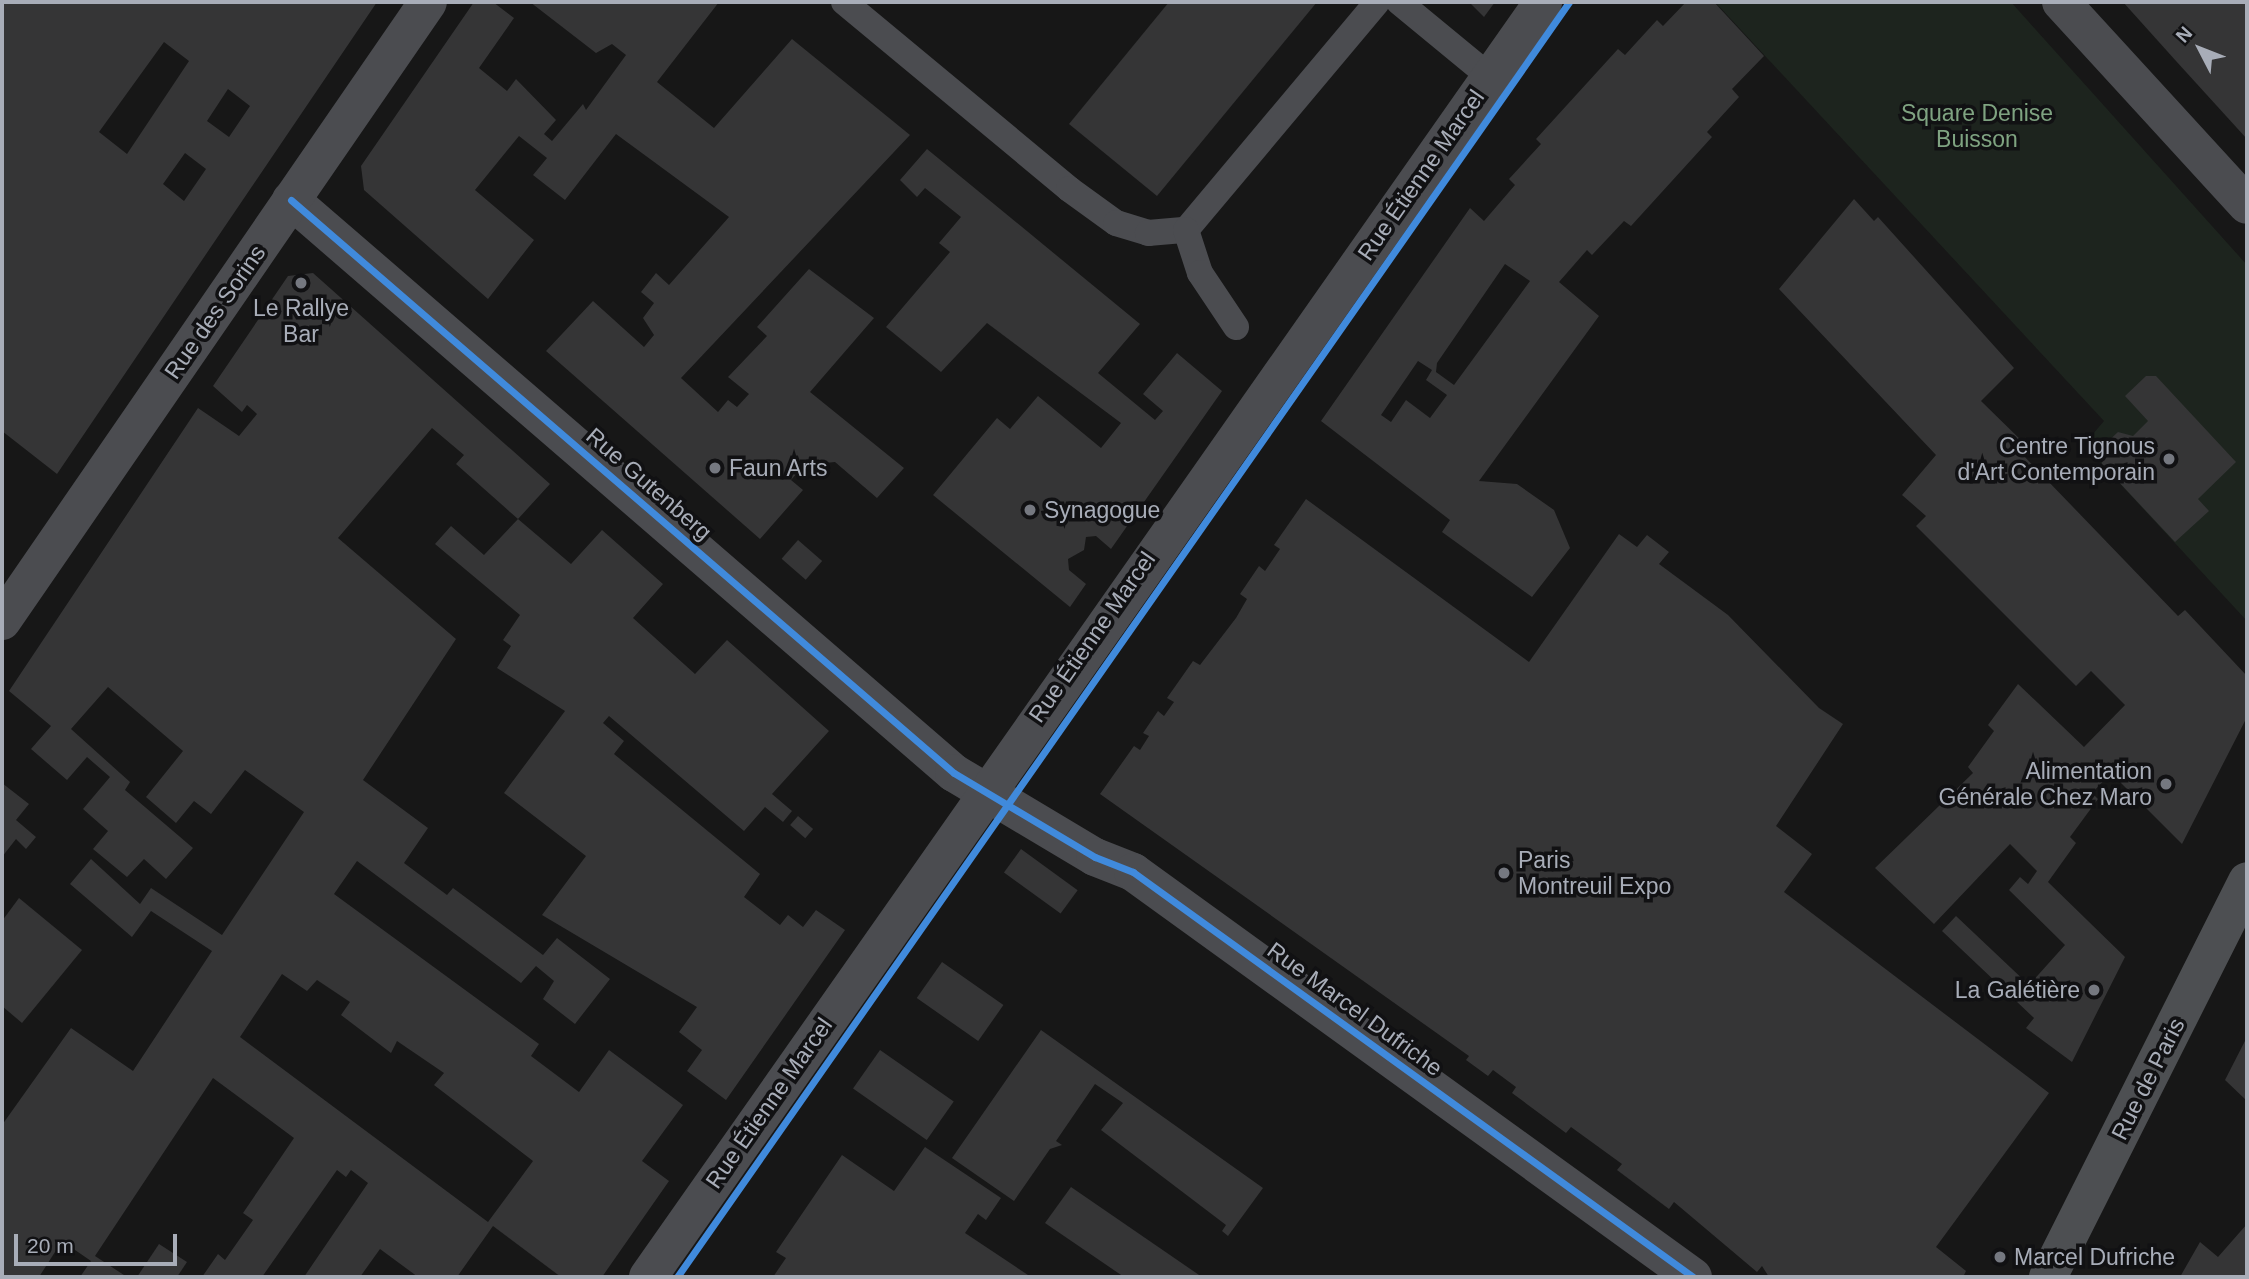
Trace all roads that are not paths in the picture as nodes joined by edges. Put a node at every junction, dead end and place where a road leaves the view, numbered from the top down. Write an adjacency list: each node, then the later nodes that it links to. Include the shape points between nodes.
1 (428, 2): 8 (street, Rue des Sorins)
2 (845, 2): 10 (lane, via 1116,223 1148,233)
3 (1377, 2): 10 (lane)
4 (1399, 2): 7 (lane)
5 (1543, 2): 7 (street, Rue Étienne Marcel)
6 (2061, 2): 9 (street)
7 (1490, 77): 13 (street, Rue Étienne Marcel)
8 (291, 200): 12 (street, Rue des Sorins); 13 (street, Rue Gutenberg, via 954,773)
9 (2247, 205)
10 (1186, 229): 11 (lane, via 1200,273)
11 (1236, 327)
12 (2, 621)
13 (985, 790): 15 (street, Rue Étienne Marcel); 16 (street, Rue Marcel Dufriche, via 1095,857 1133,872)
14 (2247, 881): 17 (main road, Rue de Paris)
15 (648, 1277)
16 (1693, 1277)
17 (2048, 1277)

